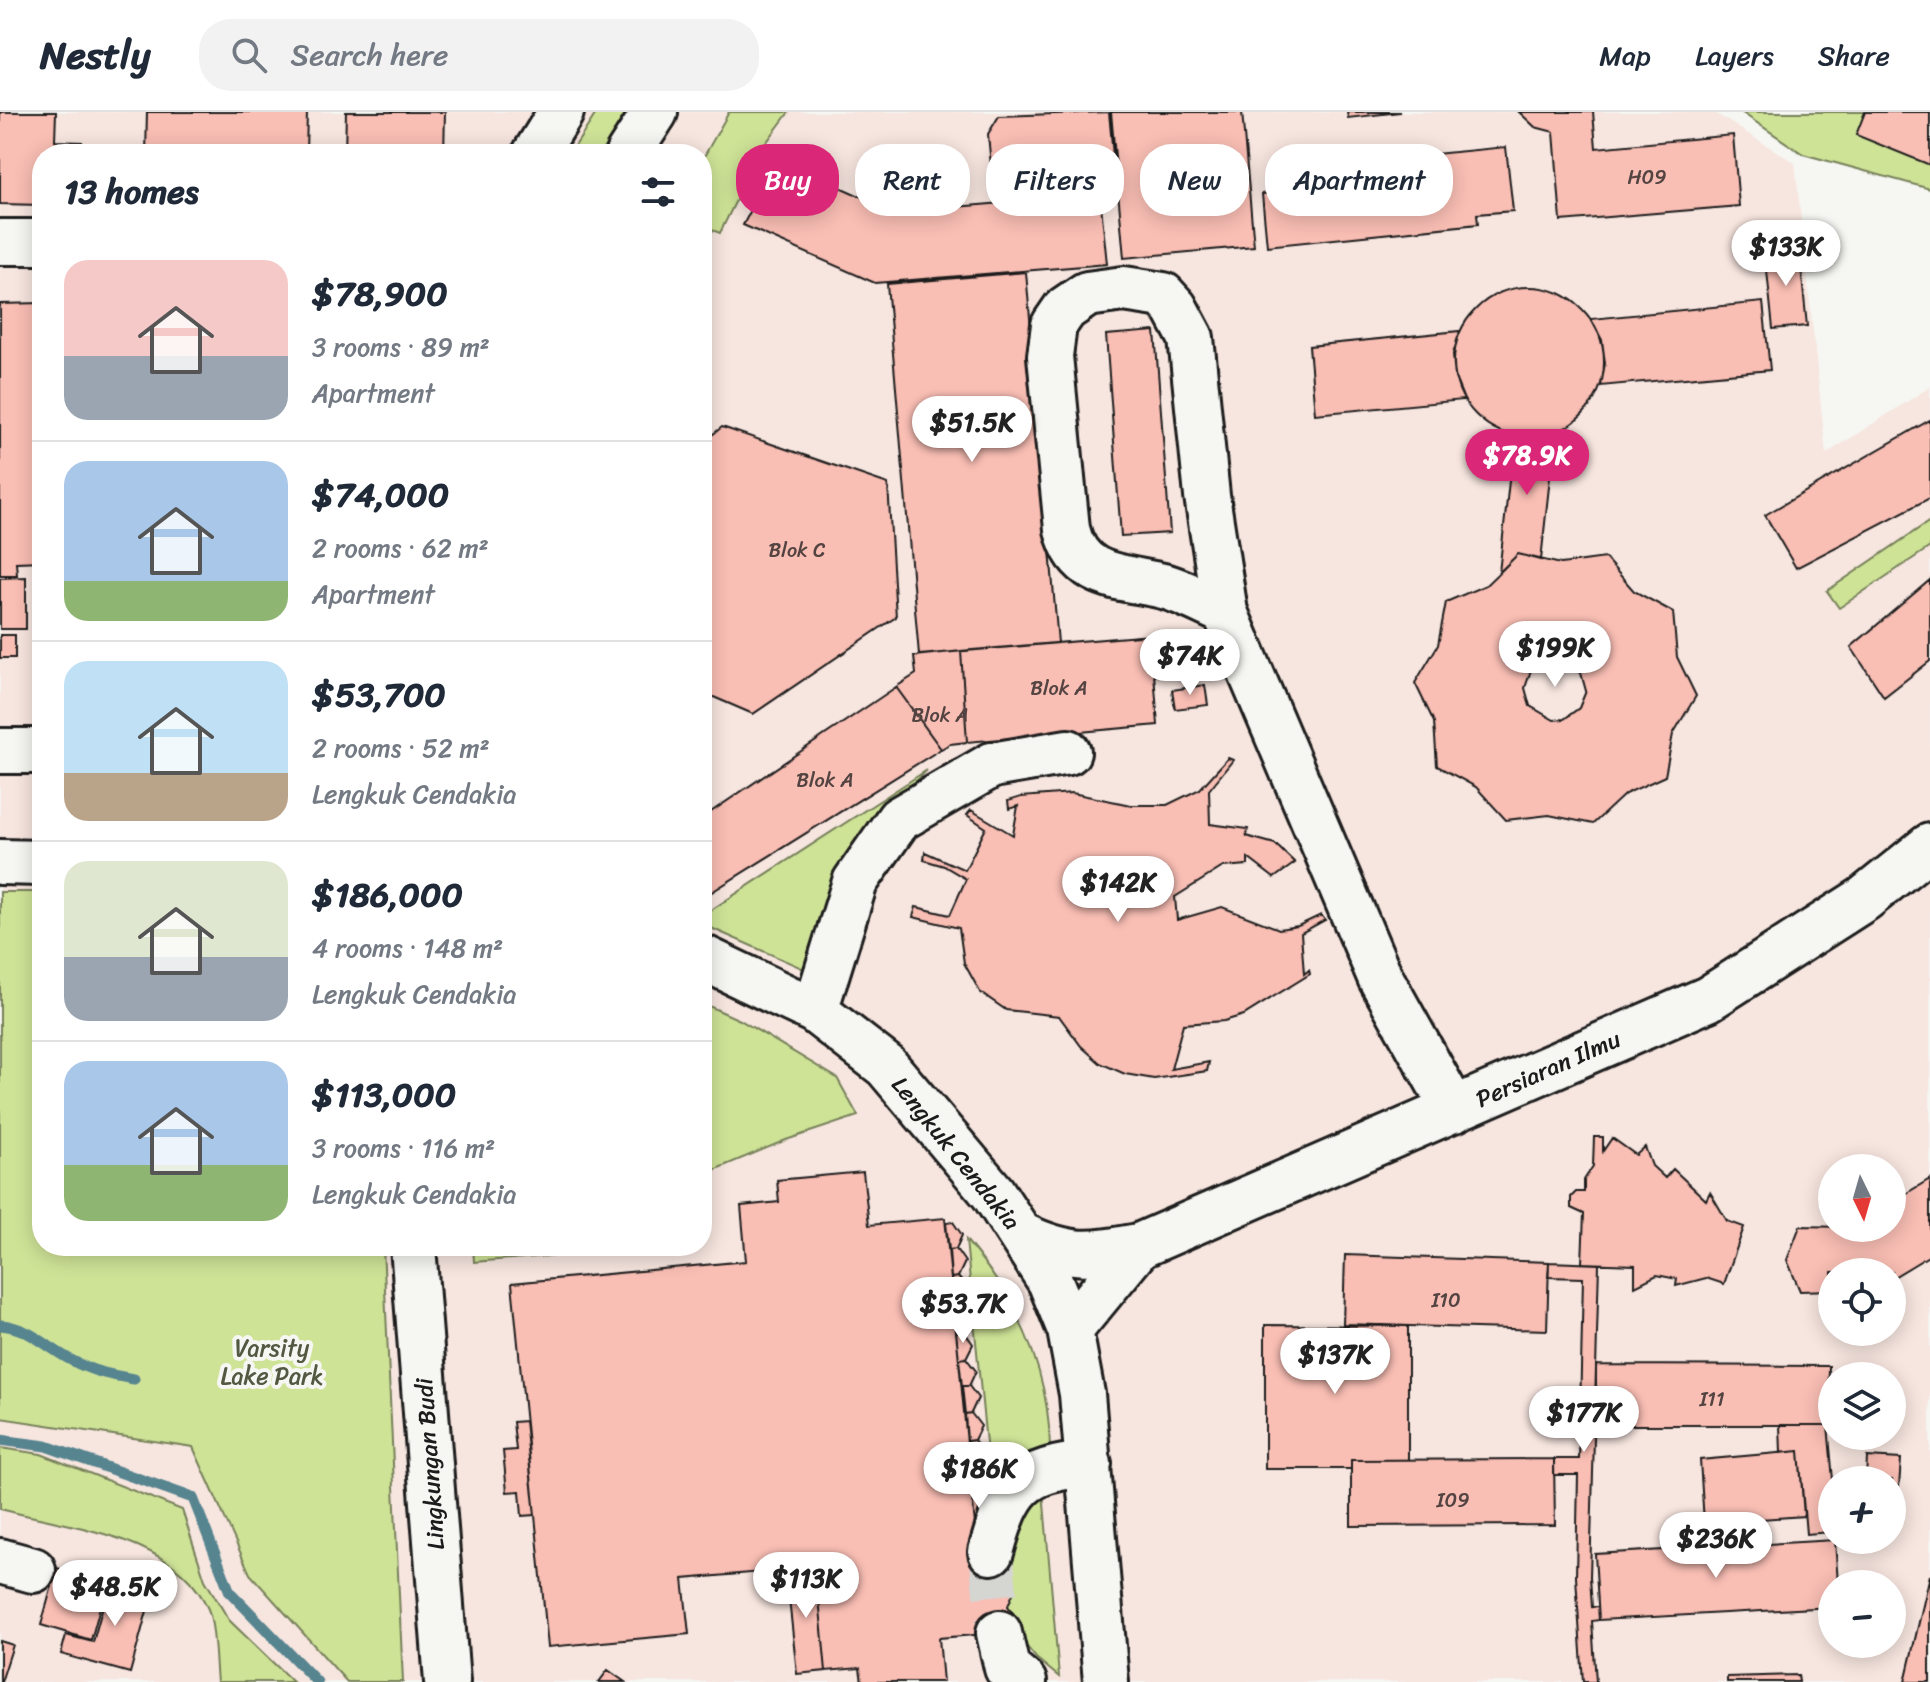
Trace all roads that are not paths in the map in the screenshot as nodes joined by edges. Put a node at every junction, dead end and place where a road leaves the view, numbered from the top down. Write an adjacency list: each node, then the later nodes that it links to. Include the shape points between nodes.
1 (561, 112): 3 (street)
2 (655, 112): 4 (street)
3 (541, 144)
4 (634, 144)
5 (0, 242): 6 (street)
6 (32, 242)
7 (1225, 612): 7 (street, via 1170,588 1110,577 1073,546 1050,356 1054,325 1079,297 1124,289 1163,295 1191,338); 16 (street, via 1380,977)
8 (0, 751): 9 (street)
9 (32, 751)
10 (1068, 752): 15 (street, via 992,765 899,819 855,882)
11 (0, 862): 12 (street)
12 (32, 863)
13 (1923, 867): 16 (street, Persiaran Ilmu, via 1708,999)
14 (712, 962): 15 (street, Lengkuk Cendakia)
15 (815, 1011): 17 (street, Lengkuk Cendakia, via 886,1066)
16 (1454, 1110): 18 (street, Persiaran Ilmu)
17 (1023, 1236): 18 (street, Persiaran Ilmu, via 1056,1252 1094,1255); 20 (street, Lengkuk Cendakia, via 1050,1281)
18 (1139, 1246): 20 (street, Persiaran Ilmu)
19 (414, 1256): 24 (street, Lingkungan Budi)
20 (1070, 1330): 21 (street, Lengkuk Cendakia)
21 (1089, 1464): 22 (street, via 1034,1474 1014,1492); 26 (street, Lengkuk Cendakia)
22 (991, 1552)
23 (999, 1633): 25 (street, via 1007,1668)
24 (447, 1682)
25 (1024, 1682)
26 (1106, 1682)

